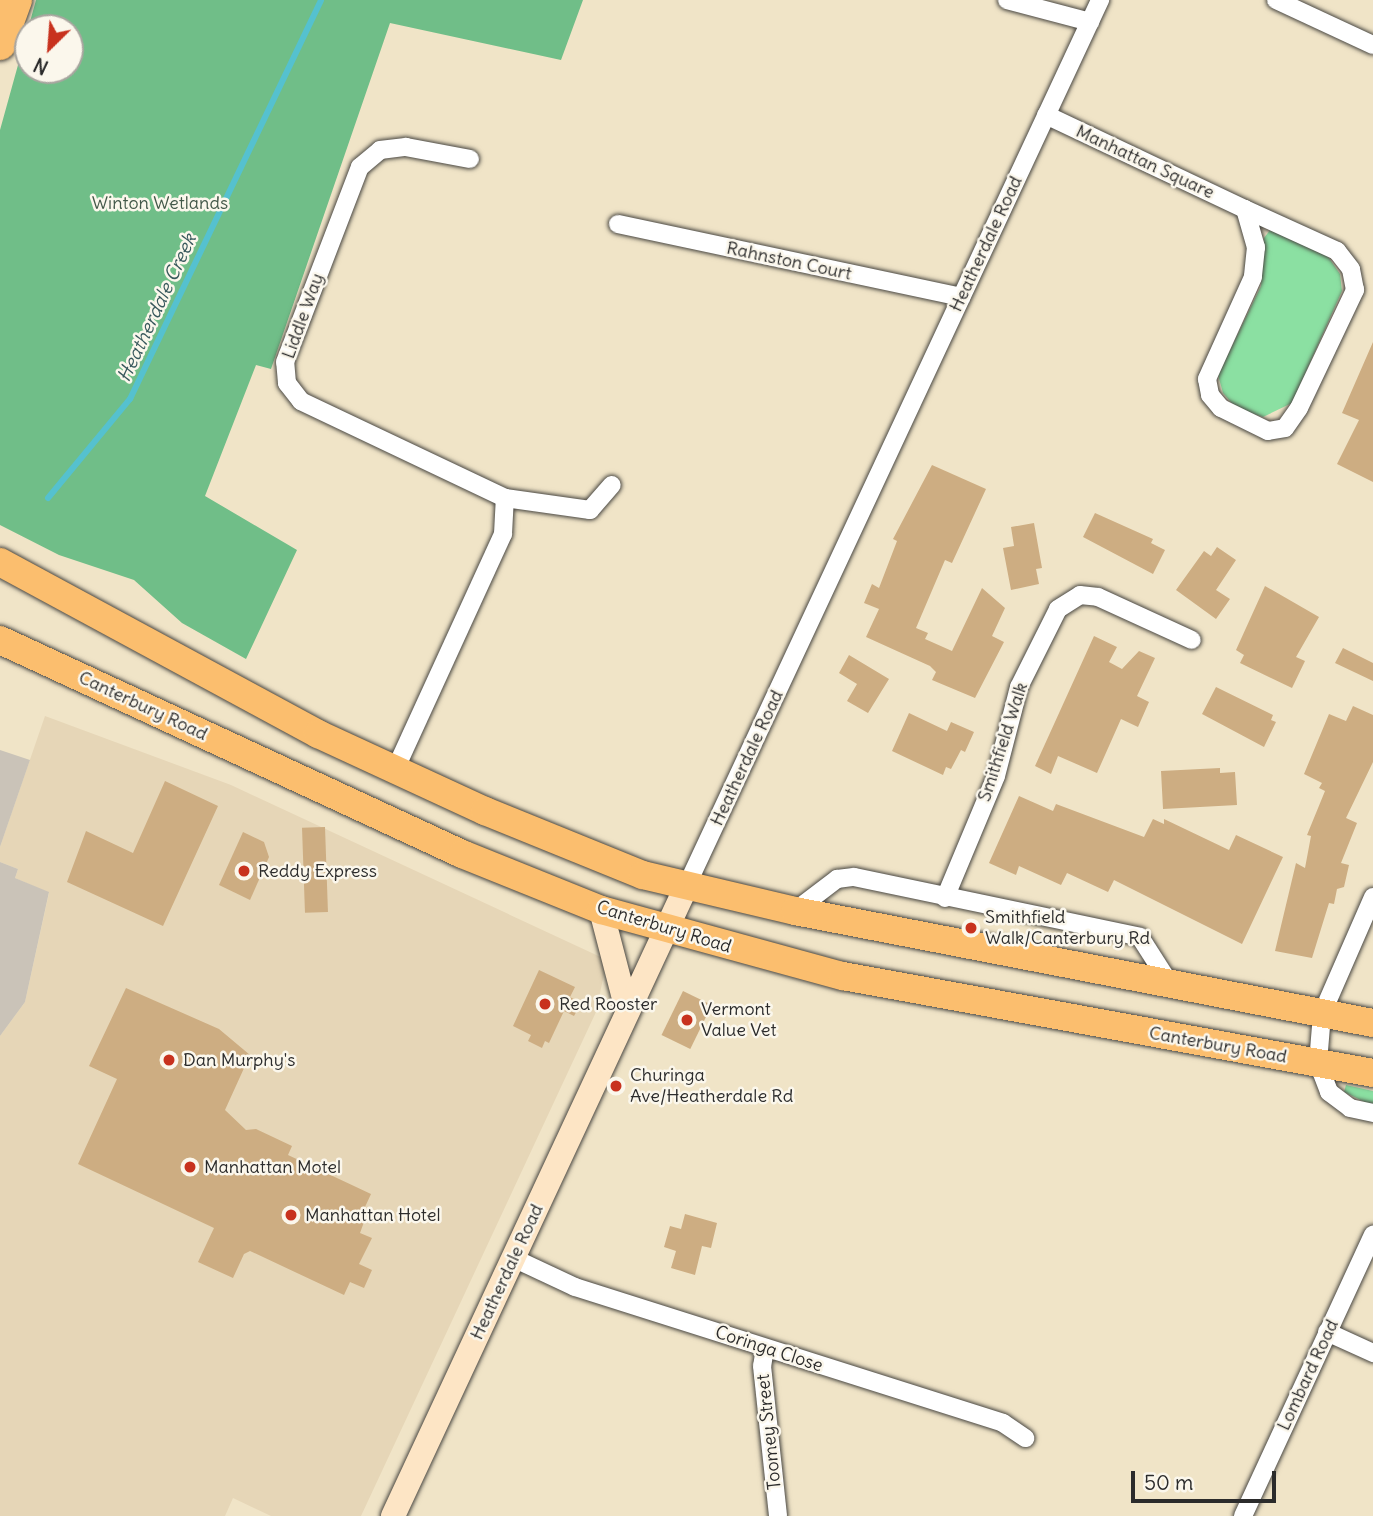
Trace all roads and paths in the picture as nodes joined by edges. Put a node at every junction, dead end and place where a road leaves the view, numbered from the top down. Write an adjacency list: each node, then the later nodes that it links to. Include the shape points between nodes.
1 (16, 0): 6 (highway)
2 (1006, 0): 5 (street)
3 (1100, 0): 5 (street, Heatherdale Road)
4 (1276, 0): 7 (street)
5 (1090, 22): 8 (street, Heatherdale Road)
6 (0, 44)
7 (1373, 45)
8 (1046, 116): 10 (street, Manhattan Square); 12 (street, Heatherdale Road)
9 (470, 159): 14 (street, Liddle Way, via 406,147 380,150 360,167 285,362 287,383 301,401)
10 (1245, 209): 10 (street, Manhattan Square, via 1338,251 1351,269 1355,290 1299,408 1285,428 1268,431 1221,408 1210,395 1207,379 1253,277 1256,247)
11 (618, 224): 12 (street, Rahnston Court)
12 (961, 297): 19 (street, Heatherdale Road)
13 (612, 485): 14 (street, Liddle Way, via 590,510)
14 (505, 498): 18 (street, via 503,534)
15 (0, 562): 18 (main road, via 276,712)
16 (0, 640): 22 (main road, Canterbury Road, via 462,854)
17 (1192, 640): 21 (street, Smithfield Walk, via 1098,597 1080,595 1058,609 1019,687 996,776)
18 (395, 770): 19 (main road, via 620,866)
19 (687, 885): 23 (main road); 24 (main road, Heatherdale Road)
20 (1373, 897): 27 (street)
21 (945, 898): 23 (street, via 854,877 837,879); 25 (street, via 1140,937)
22 (601, 910): 24 (main road, Canterbury Road); 26 (main road)
23 (795, 911): 25 (main road)
24 (665, 929): 26 (main road, Heatherdale Road); 29 (main road, Canterbury Road, via 843,976)
25 (1170, 984): 27 (main road)
26 (627, 1010): 33 (main road, Heatherdale Road)
27 (1322, 1014): 28 (main road); 29 (street)
28 (1373, 1023)
29 (1318, 1063): 30 (main road, Canterbury Road); 31 (street, via 1329,1092 1350,1108)
30 (1373, 1073)
31 (1373, 1114)
32 (1373, 1235): 34 (street, Lombard Road)
33 (513, 1258): 35 (street, Coringa Close, via 575,1287); 38 (main road, Heatherdale Road)
34 (1327, 1332): 36 (street); 40 (street, Lombard Road)
35 (765, 1348): 37 (street, Coringa Close, via 1003,1423); 39 (street, Toomey Street, via 762,1366)
36 (1373, 1353)
37 (1025, 1438)
38 (393, 1516)
39 (779, 1516)
40 (1243, 1516)

